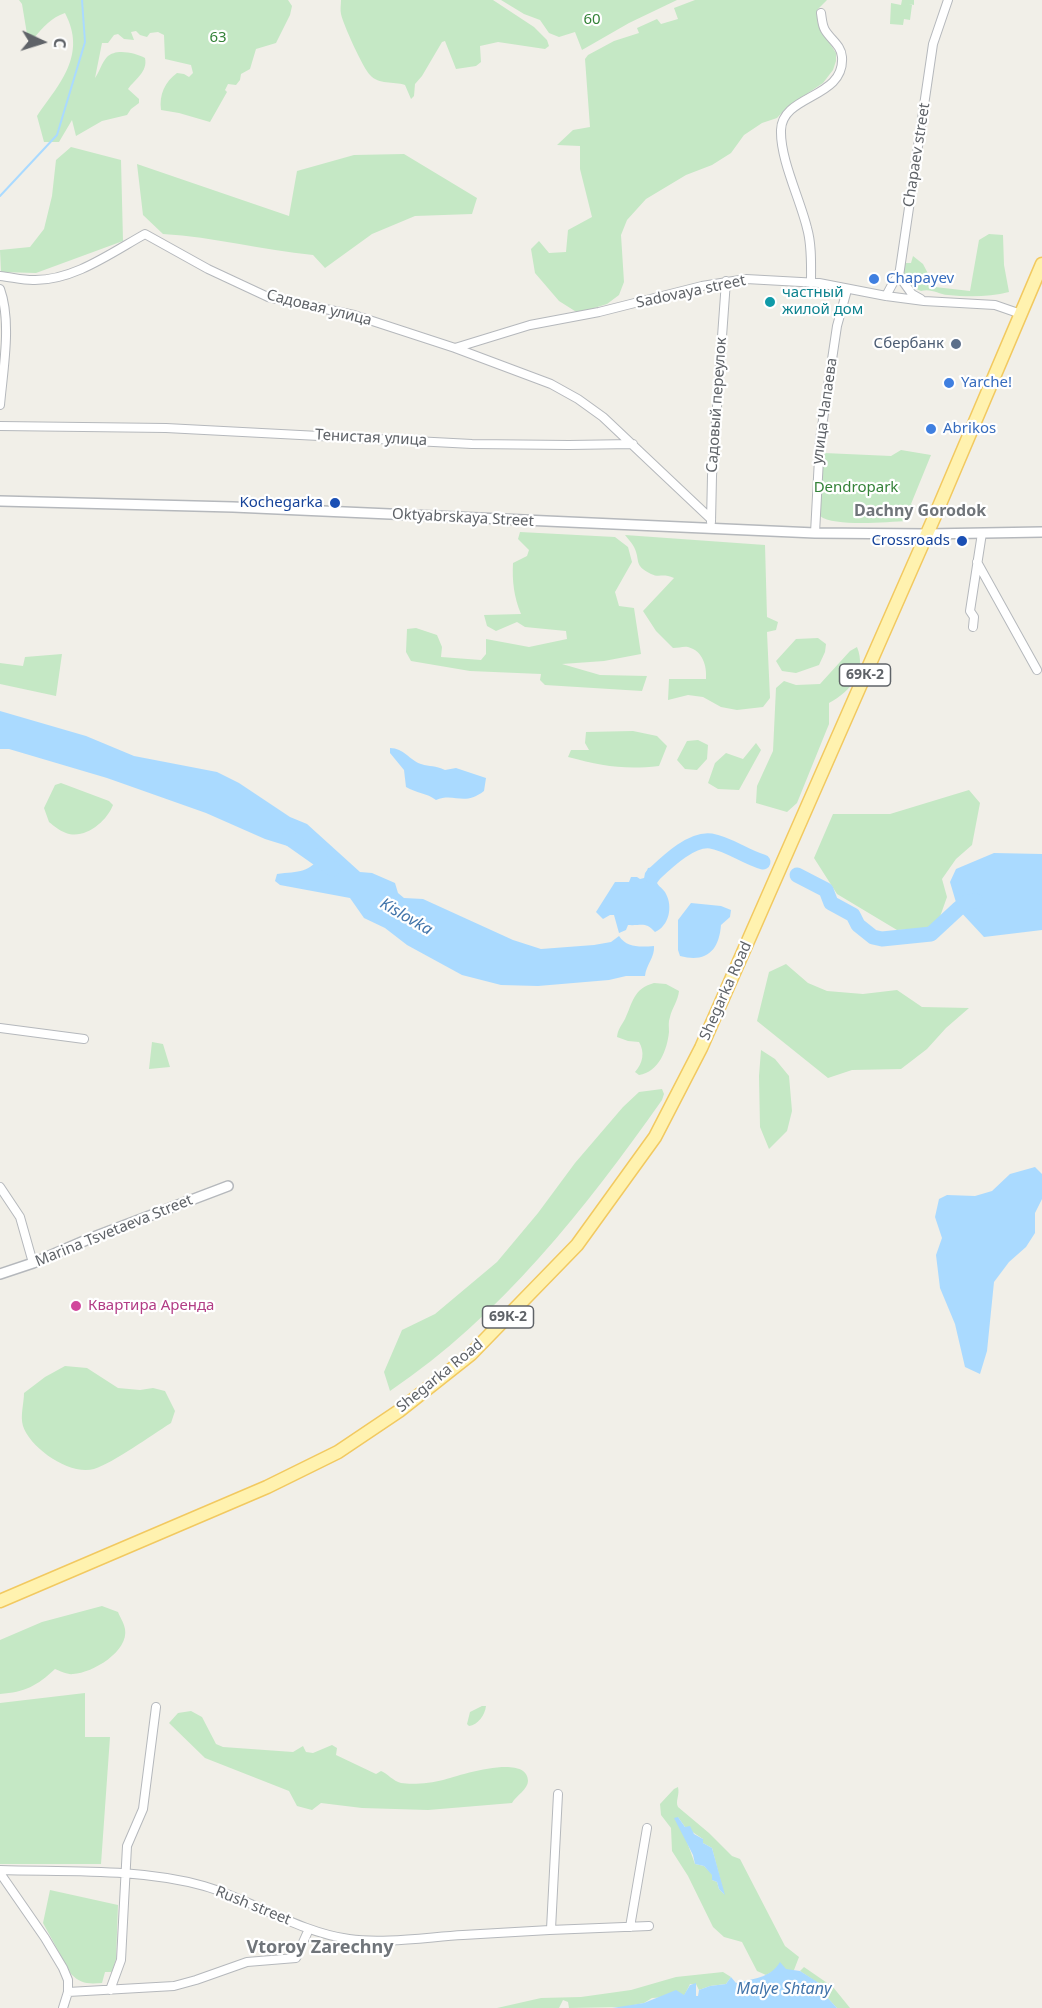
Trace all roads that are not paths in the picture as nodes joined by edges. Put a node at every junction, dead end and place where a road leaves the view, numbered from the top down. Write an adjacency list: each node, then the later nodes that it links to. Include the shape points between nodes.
1 (948, 0): 5 (street, Chapaev street, via 933,44)
2 (821, 13): 7 (street, via 824,28 840,48 839,72 825,90 796,106 781,127 783,148 808,229)
3 (1042, 264): 12 (main road, 69К-2)
4 (0, 276): 13 (street, Садовая улица, via 34,280 61,276 86,267 145,234 268,297 354,315)
5 (899, 276): 10 (street); 11 (street, via 912,294)
6 (726, 281): 7 (street, Sadovaya street); 13 (street, Sadovaya street, via 530,325); 18 (street, Садовый переулок)
7 (811, 283): 9 (street, Sadovaya street)
8 (0, 289): 14 (street, via 6,326)
9 (847, 290): 10 (street, Sadovaya street); 20 (street, улица Чапаева, via 837,326 820,440)
10 (886, 296): 11 (street, Sadovaya street)
11 (924, 301): 12 (street, Sadovaya street, via 995,305)
12 (1021, 314): 22 (main road, 69К-2)
13 (455, 348): 16 (street, Садовая улица, via 551,384 603,417)
14 (0, 405)
15 (0, 426): 16 (street, Тенистая улица, via 166,428 472,444)
16 (633, 444): 18 (street)
17 (0, 501): 18 (street, Oktyabrskaya Street)
18 (711, 524): 20 (street, Oktyabrskaya Street)
19 (1042, 532): 21 (street, Oktyabrskaya Street)
20 (815, 533): 22 (street, Oktyabrskaya Street)
21 (981, 533): 22 (street, Oktyabrskaya Street); 23 (street)
22 (927, 534): 32 (main road, Shegarka Road / 69К-2, via 701,1048 655,1137 577,1245 471,1354 399,1411 338,1452 267,1487)
23 (978, 562): 24 (street, via 970,612); 25 (street)
24 (973, 627)
25 (1037, 670)
26 (0, 1028): 27 (street)
27 (84, 1039)
28 (228, 1186): 30 (street, Marina Tsvetaeva Street)
29 (0, 1187): 30 (street, via 20,1217)
30 (33, 1263): 31 (street, Marina Tsvetaeva Street)
31 (0, 1274)
32 (0, 1601)
33 (156, 1707): 37 (street, via 142,1809 127,1846)
34 (558, 1794): 41 (street)
35 (647, 1828): 39 (street)
36 (0, 1871): 37 (street, Rush street); 43 (street, via 63,1968)
37 (125, 1874): 40 (street, Rush street, via 201,1885); 42 (street, via 121,1960)
38 (649, 1926): 39 (street, Rush street)
39 (630, 1927): 41 (street, Rush street)
40 (309, 1929): 41 (street, Rush street, via 350,1939 393,1939); 42 (street, via 296,1958 247,1962 174,1986)
41 (551, 1929)
42 (110, 1990): 43 (street)
43 (68, 1992): 44 (street)
44 (63, 2008)

